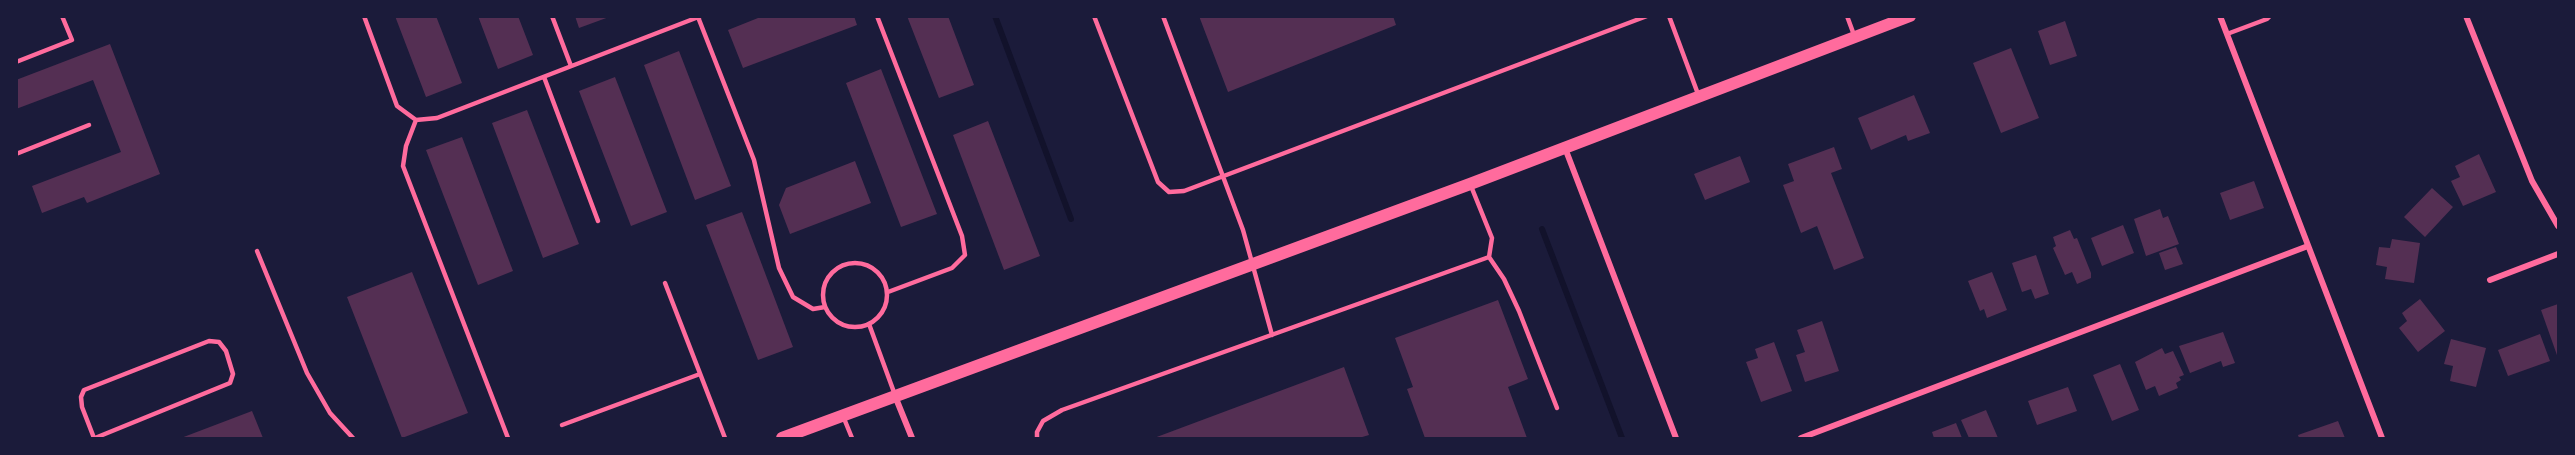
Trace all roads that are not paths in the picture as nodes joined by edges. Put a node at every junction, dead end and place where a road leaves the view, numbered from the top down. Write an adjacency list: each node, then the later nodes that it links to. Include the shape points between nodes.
1 (62, 16): 17 (lane, via 72,40)
2 (364, 16): 21 (lane, via 398,106)
3 (552, 16): 18 (lane)
4 (877, 16): 36 (lane, via 962,236 965,255 952,268)
5 (1094, 16): 25 (lane, via 1158,182 1169,192 1184,191)
6 (1163, 16): 25 (lane)
7 (1647, 16): 25 (lane)
8 (1669, 16): 20 (lane)
9 (1847, 16): 16 (lane)
10 (1910, 16): 16 (main road)
11 (2220, 16): 15 (street)
12 (2270, 16): 15 (lane)
13 (2466, 16): 28 (street, via 2532,181)
14 (699, 17): 18 (lane); 37 (lane, via 754,160 779,268 793,297 813,309)
15 (2227, 34): 29 (street)
16 (1855, 37): 20 (main road)
17 (16, 62)
18 (571, 66): 19 (lane)
19 (544, 77): 21 (lane, via 437,118); 27 (lane)
20 (1699, 97): 23 (main road)
21 (416, 120): 47 (lane, via 403,166)
22 (89, 125): 24 (lane)
23 (1564, 148): 26 (main road); 53 (street)
24 (16, 154)
25 (1222, 177): 33 (lane)
26 (1470, 184): 32 (lane, via 1492,238); 33 (main road)
27 (598, 221)
28 (2559, 226)
29 (2308, 246): 54 (street); 55 (street)
30 (257, 251): 46 (lane, via 307,373 330,413)
31 (2559, 254): 34 (street)
32 (1489, 258): 39 (lane); 42 (lane, via 1519,311)
33 (1252, 262): 39 (lane); 41 (main road)
34 (2490, 280)
35 (665, 283): 40 (lane)
36 (888, 292): 37 (lane, via 873,267 850,263 830,274 823,296); 38 (lane, via 885,308)
37 (825, 307): 38 (lane, via 838,323 859,327)
38 (869, 324): 41 (lane)
39 (1272, 335): 52 (lane, via 1062,410 1043,421)
40 (700, 374): 44 (lane); 48 (lane)
41 (895, 396): 43 (main road); 51 (street)
42 (1557, 408)
43 (843, 416): 49 (main road); 50 (lane)
44 (562, 425)
45 (94, 438): 45 (lane, via 230,383 233,374 226,351 219,342 209,341 84,390 81,407)
46 (353, 438)
47 (508, 438)
48 (725, 438)
49 (782, 438)
50 (852, 438)
51 (912, 438)
52 (1037, 438)
53 (1676, 438)
54 (1801, 438)
55 (2382, 438)

